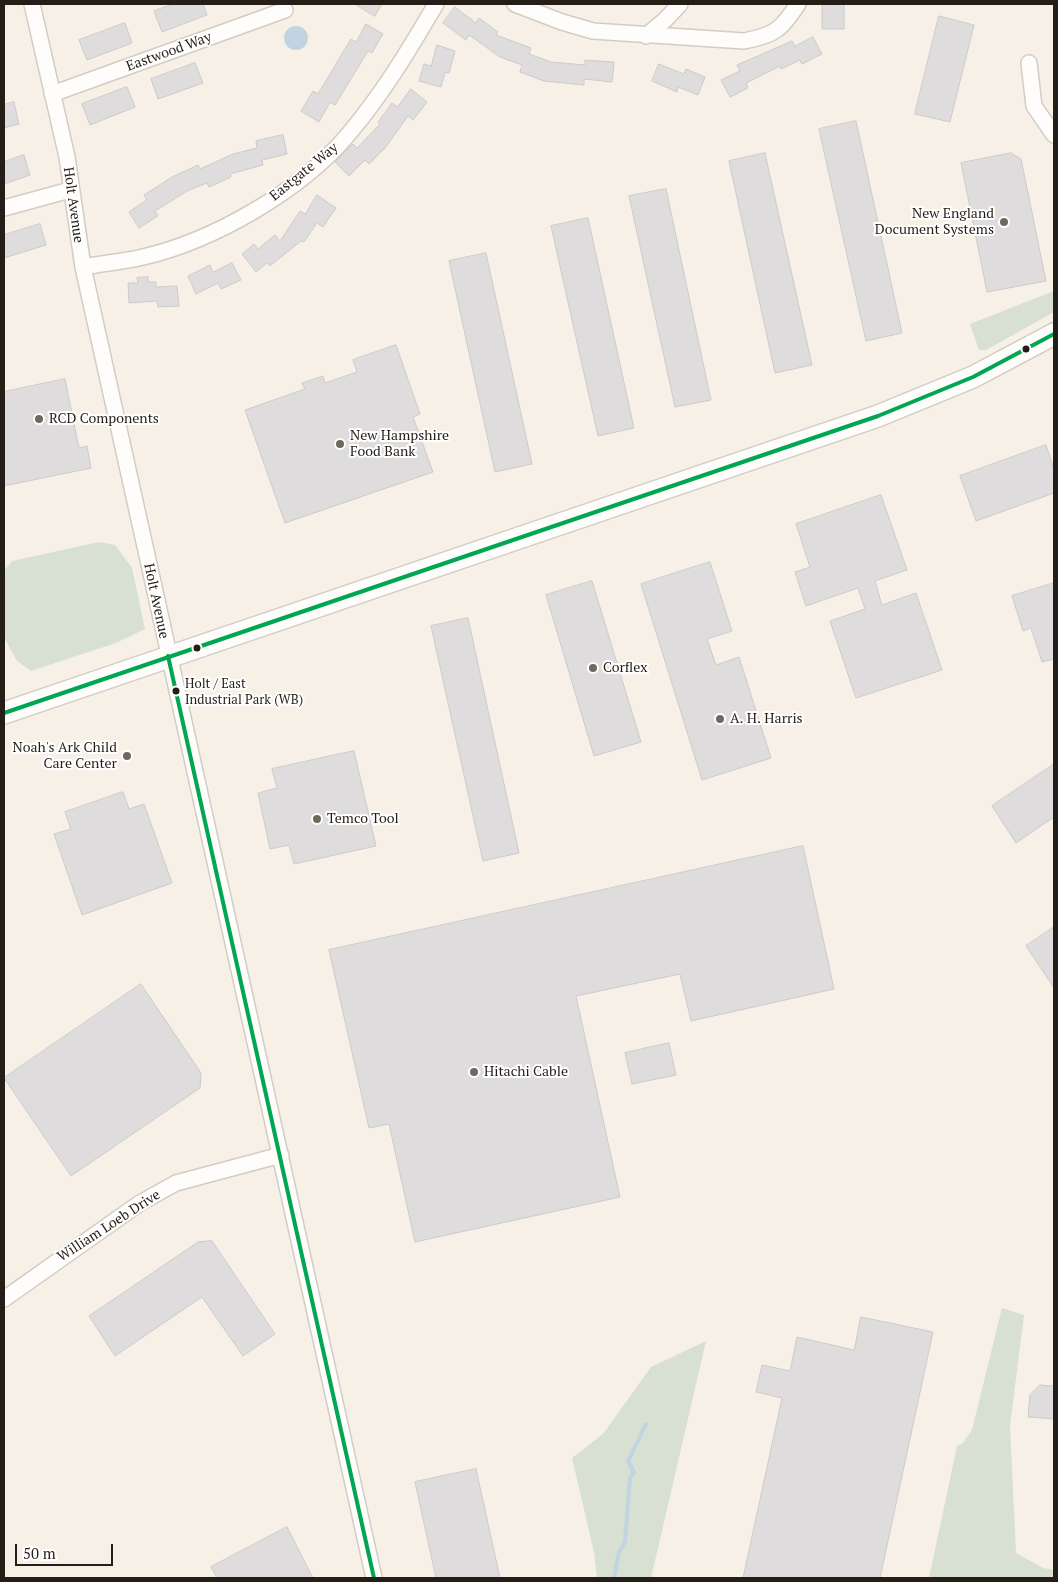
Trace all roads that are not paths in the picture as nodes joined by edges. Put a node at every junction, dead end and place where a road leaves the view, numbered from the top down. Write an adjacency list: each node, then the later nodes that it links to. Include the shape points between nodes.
1 (33, 4): 9 (street, Holt Avenue)
2 (436, 4): 13 (street, Eastgate Way, via 401,65 350,131 281,194 216,231 182,244 143,257)
3 (516, 4): 7 (street, via 593,31)
4 (680, 4): 7 (street)
5 (798, 4): 7 (street, via 785,24 766,37 720,41)
6 (285, 10): 9 (street, Eastwood Way)
7 (646, 36)
8 (1029, 63): 10 (street, via 1034,106)
9 (52, 94): 11 (street, Holt Avenue)
10 (1054, 135)
11 (70, 190): 12 (street); 13 (street, Holt Avenue)
12 (4, 208)
13 (83, 267): 15 (street, Holt Avenue)
14 (1054, 337): 15 (street, via 973,377 878,416)
15 (168, 656): 16 (street); 17 (street, Holt Avenue)
16 (4, 713)
17 (281, 1155): 18 (street, William Loeb Drive, via 176,1183 140,1203); 19 (street, Holt Avenue)
18 (4, 1299)
19 (374, 1578)

